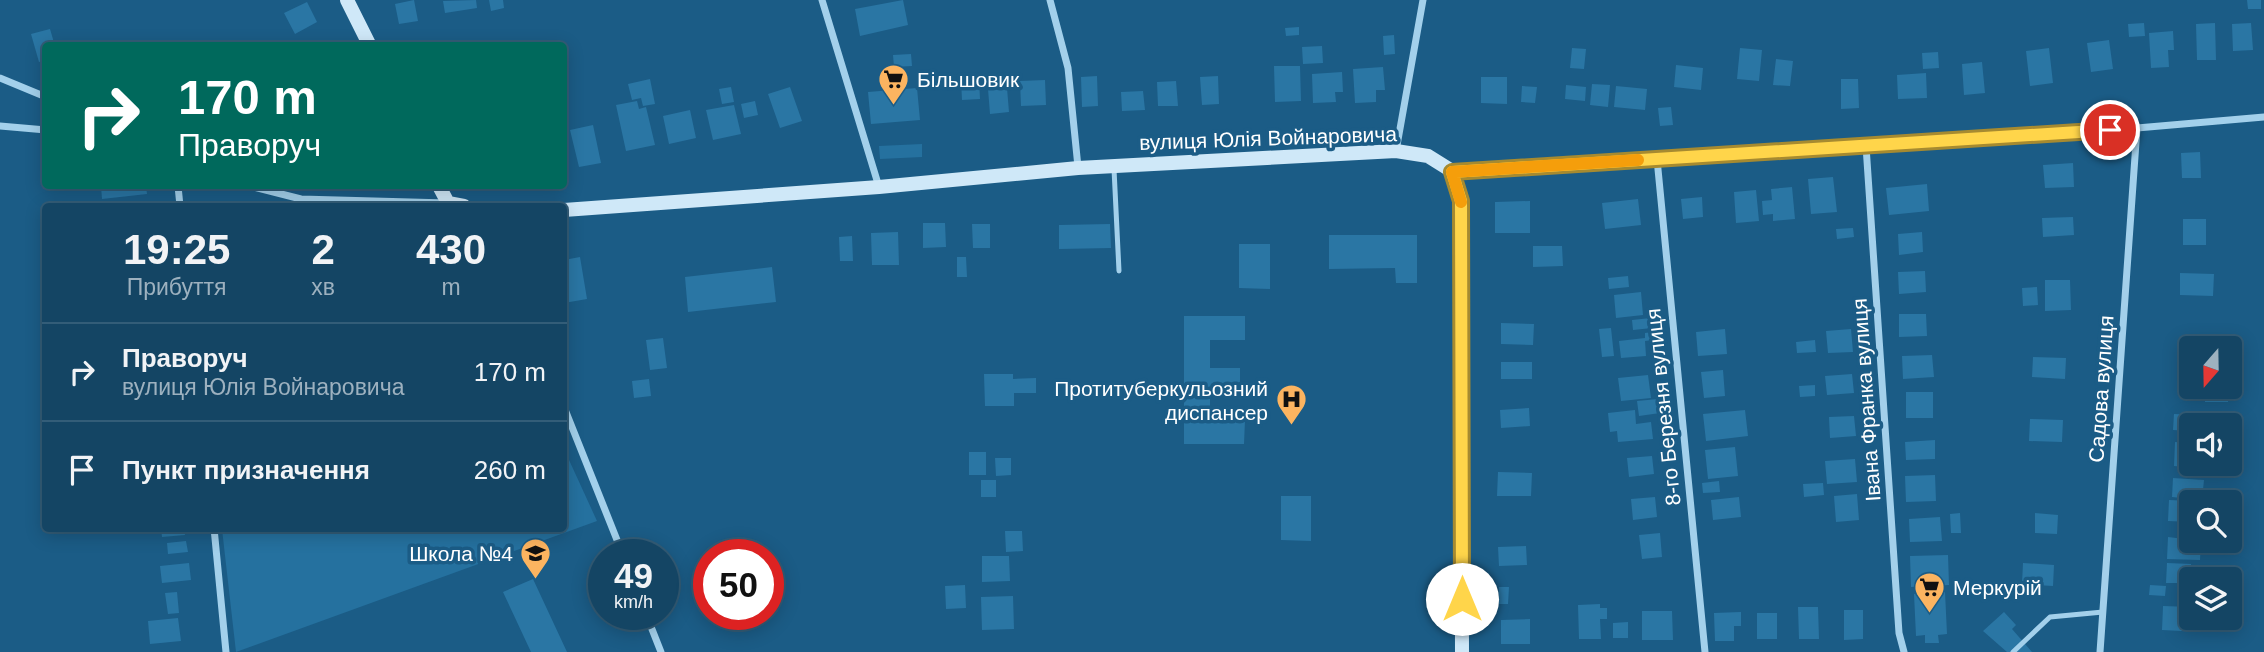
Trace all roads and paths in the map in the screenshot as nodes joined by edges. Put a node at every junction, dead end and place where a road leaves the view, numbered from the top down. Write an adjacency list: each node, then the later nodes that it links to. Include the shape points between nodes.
1 (347, 0): 5 (main road)
2 (822, 0): 18 (street)
3 (1050, 0): 16 (street, via 1068,68)
4 (1423, 0): 13 (street)
5 (368, 42)
6 (0, 78): 7 (street)
7 (42, 95)
8 (2264, 117): 10 (street)
9 (0, 126): 11 (street)
10 (2137, 128): 12 (street); 27 (street, Садова вулиця)
11 (42, 130)
12 (1866, 146): 14 (street); 33 (street, Івана Франка вулиця, via 1899,633)
13 (1396, 151): 15 (main road, вулиця Юлія Войнаровича); 17 (main road, вулиця Юлія Войнаровича, via 1428,156)
14 (1657, 159): 17 (street); 32 (street, 8-го Березня вулиця)
15 (1114, 166): 16 (main road, вулиця Юлія Войнаровича); 23 (lane)
16 (1078, 168): 18 (main road, вулиця Юлія Войнаровича)
17 (1452, 172): 31 (main road, via 1461,201)
18 (879, 187): 22 (main road, вулиця Юлія Войнаровича)
19 (262, 189): 21 (street, via 301,199)
20 (441, 189): 21 (main road)
21 (448, 203)
22 (567, 210)
23 (1119, 271)
24 (567, 415): 26 (street)
25 (214, 532): 29 (street)
26 (617, 539)
27 (2103, 612): 34 (lane, via 2050,617); 35 (street, Садова вулиця)
28 (652, 630): 30 (street)
29 (226, 652)
30 (661, 652)
31 (1462, 652)
32 (1705, 652)
33 (1904, 652)
34 (2013, 652)
35 (2100, 652)

